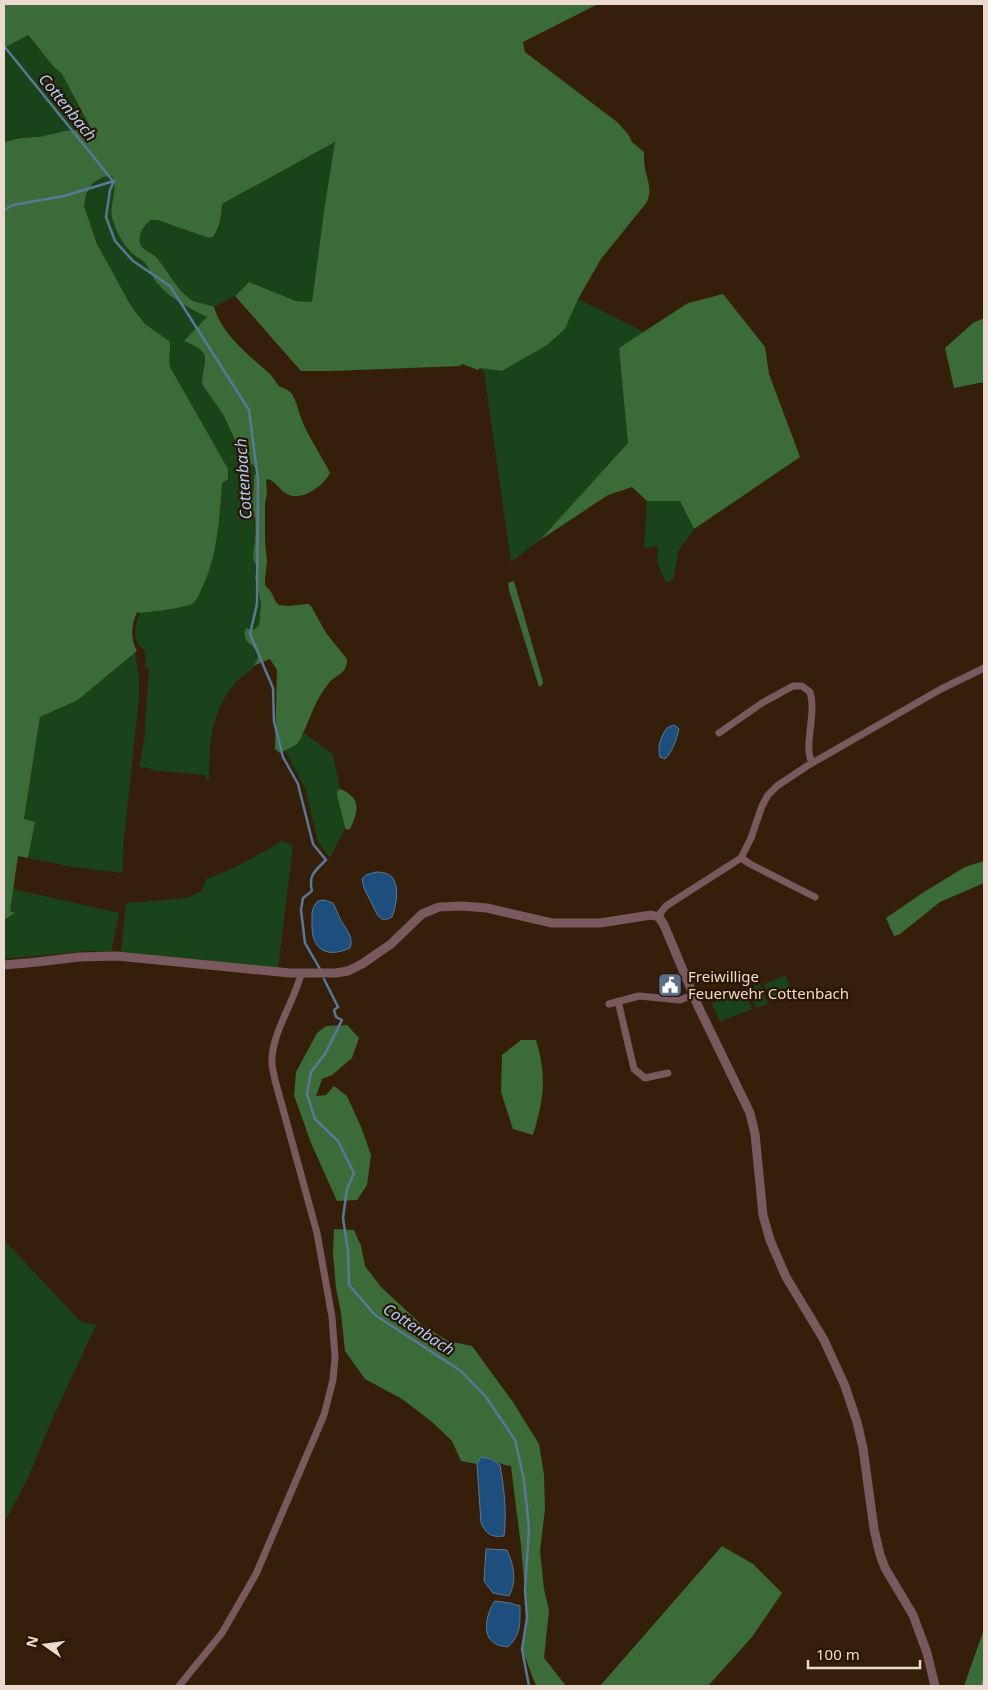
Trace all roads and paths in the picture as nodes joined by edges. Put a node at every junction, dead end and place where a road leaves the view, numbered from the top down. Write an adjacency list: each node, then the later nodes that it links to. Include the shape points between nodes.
1 (984, 668): 3 (street)
2 (719, 733): 3 (street, via 762,703 793,686 802,686 810,692 812,701 809,751)
3 (812, 763): 4 (street, via 768,795)
4 (741, 858): 5 (street); 6 (street, via 666,906)
5 (815, 897)
6 (658, 916): 8 (street, via 600,923 552,923 487,908 439,907 422,914 391,944 355,968 336,973); 9 (street)
7 (4, 965): 8 (street, via 80,956 117,956)
8 (301, 974): 13 (street, via 274,1046 272,1064 317,1233 332,1317 334,1380 324,1415 256,1574 222,1633)
9 (692, 995): 10 (street, via 680,1000 638,996); 14 (street, via 750,1113 768,1235 786,1277 824,1340 845,1386 863,1448 880,1555 913,1615)
10 (618, 1001): 11 (street); 12 (street, via 634,1069 645,1078)
11 (609, 1004)
12 (668, 1073)
13 (179, 1686)
14 (935, 1686)

